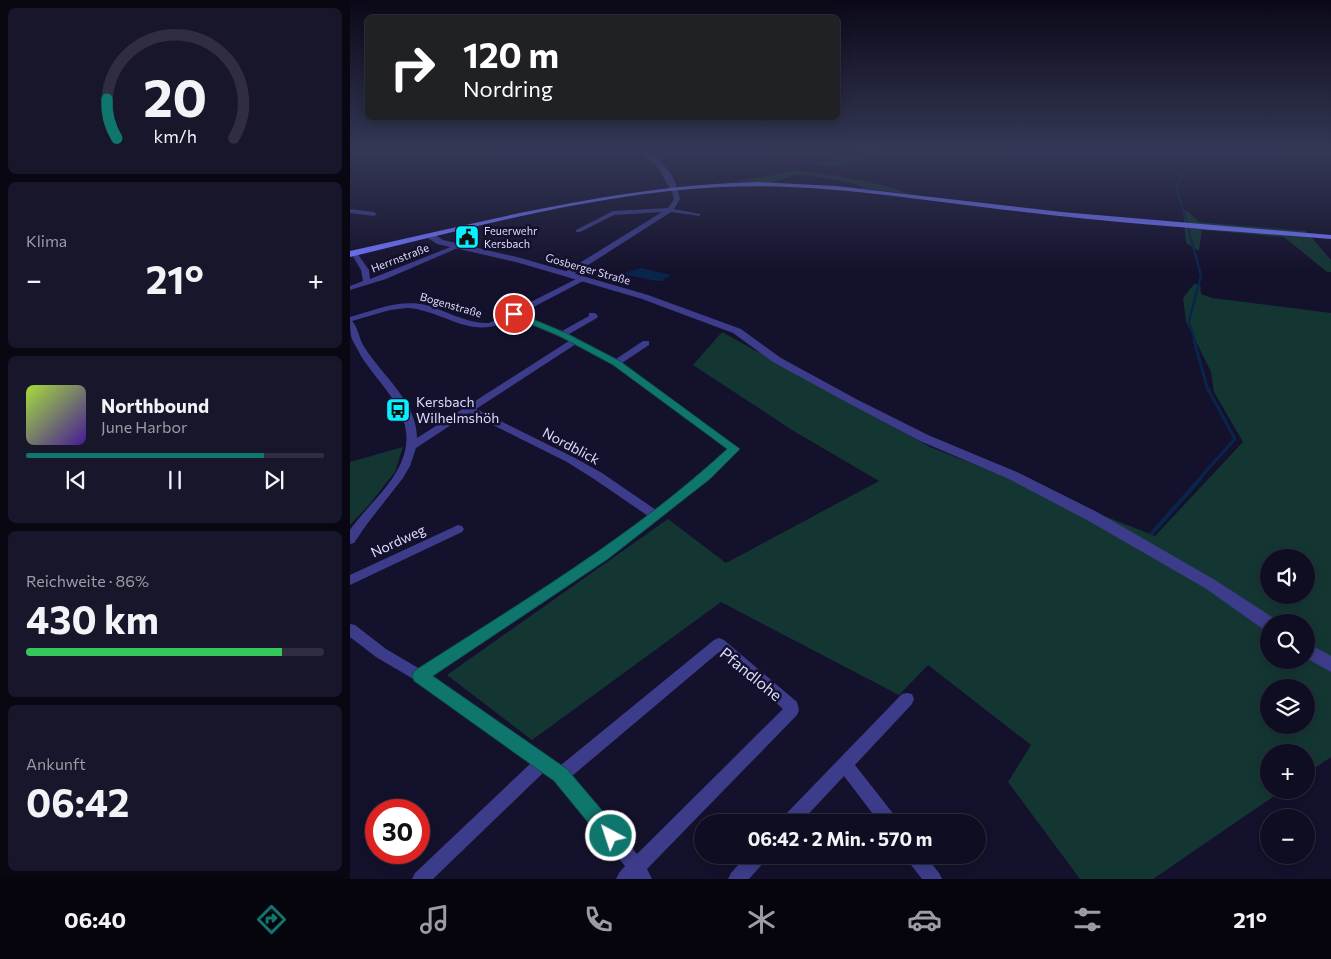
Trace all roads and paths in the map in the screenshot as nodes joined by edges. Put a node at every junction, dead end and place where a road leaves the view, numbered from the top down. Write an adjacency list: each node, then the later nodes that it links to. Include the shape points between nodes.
1 (670, 190): 3 (street, via 677,199); 8 (main road, via 595,199)
2 (864, 190): 9 (main road, via 1026,210)
3 (670, 210): 6 (street); 7 (street, via 613,213); 12 (street)
4 (350, 211): 5 (street)
5 (374, 214)
6 (698, 215)
7 (578, 231)
8 (431, 236): 10 (street, Gosberger Straße, via 440,242); 11 (main road)
9 (1331, 237)
10 (458, 246): 12 (street, Gosberger Straße); 14 (street, Herrnstraße)
11 (352, 254): 14 (street, via 365,270)
12 (568, 274): 13 (street, Gosberger Straße)
13 (583, 279): 16 (street, Bogenstraße); 30 (street, Gosberger Straße, via 645,297 737,331 777,360 854,402 1092,516 1210,584)
14 (367, 283): 15 (street, Herrnstraße)
15 (350, 288)
16 (514, 314): 18 (street, Bogenstraße, via 483,326 414,306); 20 (street)
17 (592, 315): 20 (street)
18 (350, 318)
19 (350, 323): 25 (street, via 358,345 407,414 413,427)
20 (563, 334): 21 (street)
21 (575, 341): 23 (street); 24 (street)
22 (646, 343): 23 (street)
23 (616, 363): 26 (street, via 734,449 706,476)
24 (470, 410): 25 (street); 26 (street, Nordblick, via 571,460)
25 (412, 446): 28 (street, via 404,466)
26 (655, 515): 34 (street, via 603,555)
27 (458, 529): 29 (street, Nordweg)
28 (350, 540)
29 (350, 580)
30 (1260, 618)
31 (350, 629): 34 (street, via 381,653)
32 (1315, 655): 33 (street)
33 (1331, 665)
34 (420, 676): 36 (street)
35 (907, 699): 37 (street)
36 (544, 762): 38 (street); 44 (street)
37 (844, 764): 39 (street); 40 (street)
38 (560, 775): 43 (street); 43 (street, Pfandlohe, via 719,644 792,707)
39 (797, 814)
40 (883, 814)
41 (750, 864): 46 (street)
42 (921, 864): 47 (street)
43 (640, 872): 45 (street)
44 (421, 879)
45 (625, 879)
46 (736, 879)
47 (932, 879)

